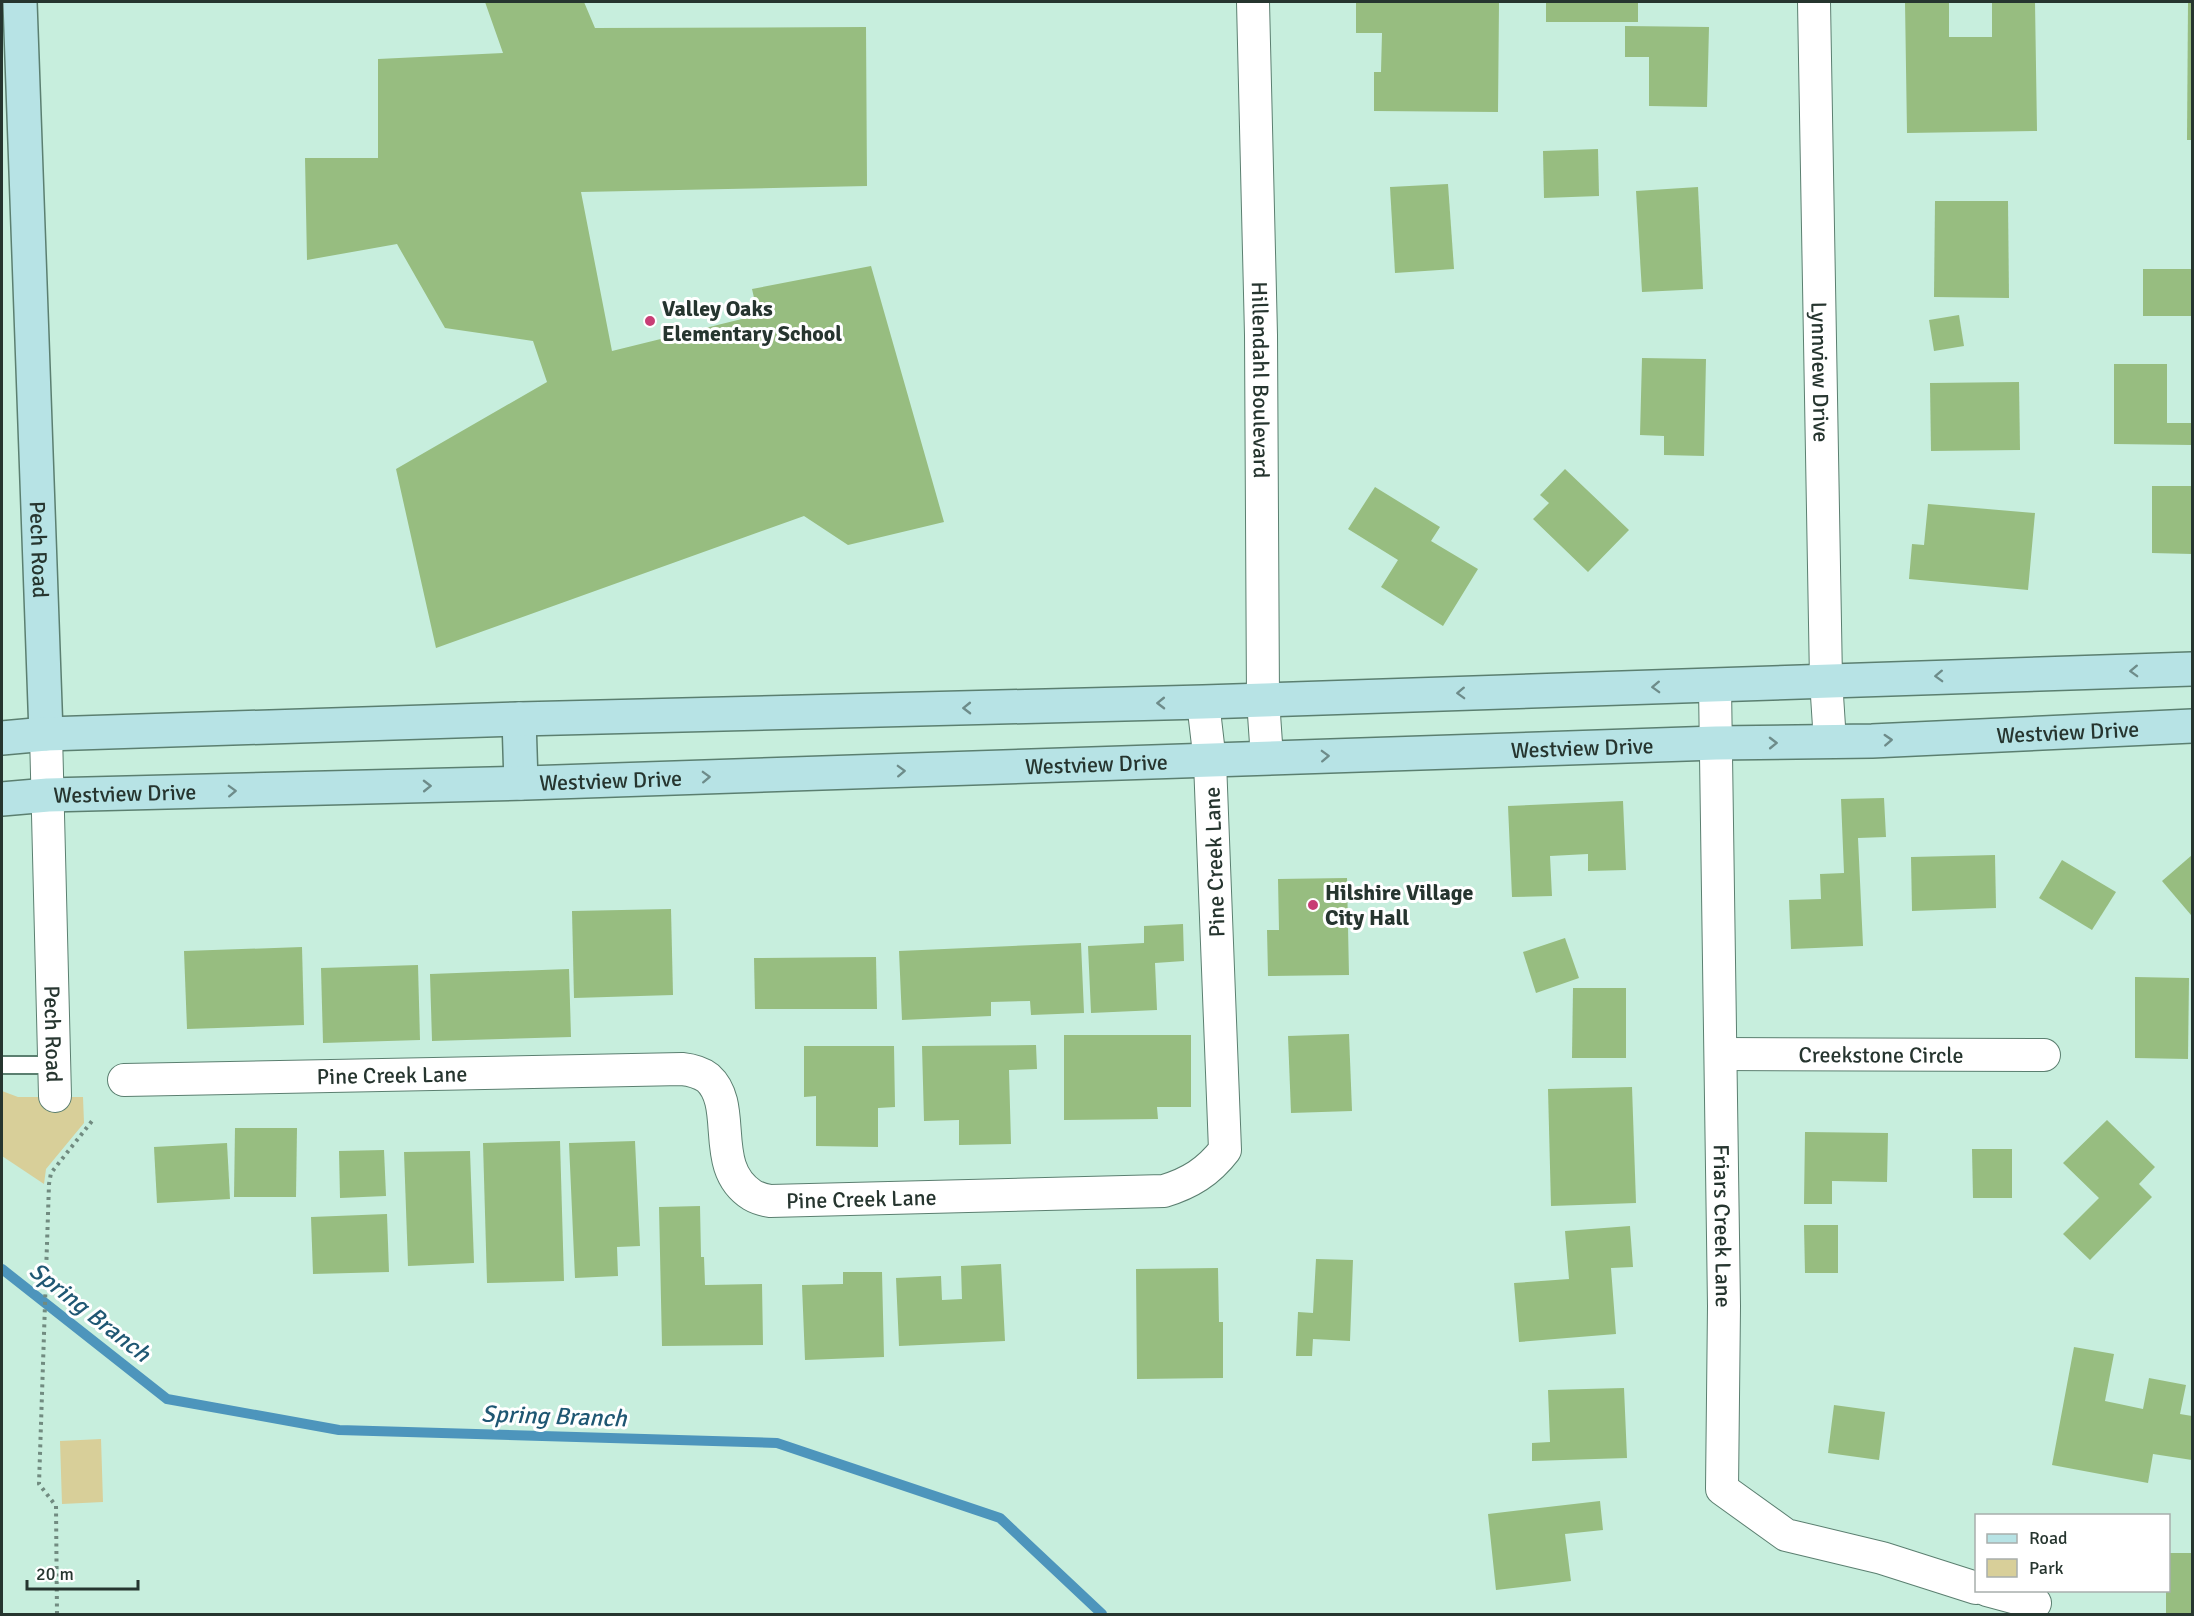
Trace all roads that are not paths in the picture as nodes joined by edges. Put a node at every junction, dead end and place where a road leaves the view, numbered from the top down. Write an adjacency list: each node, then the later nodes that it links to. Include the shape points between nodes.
1 (20, 2): 11 (main road, Pech Road)
2 (1253, 2): 7 (street, Hillendahl Boulevard, via 1261,335)
3 (1814, 2): 5 (street, Lynnview Drive)
4 (2193, 669): 5 (main road, one-way to 5)
5 (1826, 680): 6 (main road); 13 (street, Lynnview Drive)
6 (1715, 686): 7 (main road, one-way to 7); 14 (street, Friars Creek Lane)
7 (1263, 700): 8 (main road); 15 (street, Hillendahl Boulevard)
8 (1203, 702): 9 (main road, one-way to 9); 16 (street, Pine Creek Lane)
9 (519, 719): 11 (main road); 17 (main road)
10 (2193, 726): 13 (main road, Westview Drive, one-way to 10)
11 (46, 734): 12 (main road); 18 (street, Pech Road)
12 (2, 738)
13 (1830, 742): 14 (main road, Westview Drive, one-way to 13)
14 (1716, 744): 15 (main road, Westview Drive, one-way to 14); 20 (street, Friars Creek Lane)
15 (1267, 758): 16 (main road, Westview Drive)
16 (1210, 762): 17 (main road, Westview Drive, one-way to 16); 24 (street, Pine Creek Lane, via 1225,1150 1202,1175 1164,1191 770,1202 753,1196 729,1166 722,1110 708,1079 696,1071 682,1069)
17 (521, 783): 18 (main road, Westview Drive, one-way to 17)
18 (48, 795): 19 (main road, Westview Drive); 23 (street, Pech Road)
19 (2, 799)
20 (1721, 1054): 21 (street, Creekstone Circle); 25 (street, Friars Creek Lane, via 1725,1306 1722,1489 1786,1534)
21 (2044, 1055)
22 (2, 1065): 23 (lane)
23 (55, 1080)
24 (124, 1080)
25 (1975, 1587)
26 (1994, 1592): 27 (street)
27 (2035, 1603)

